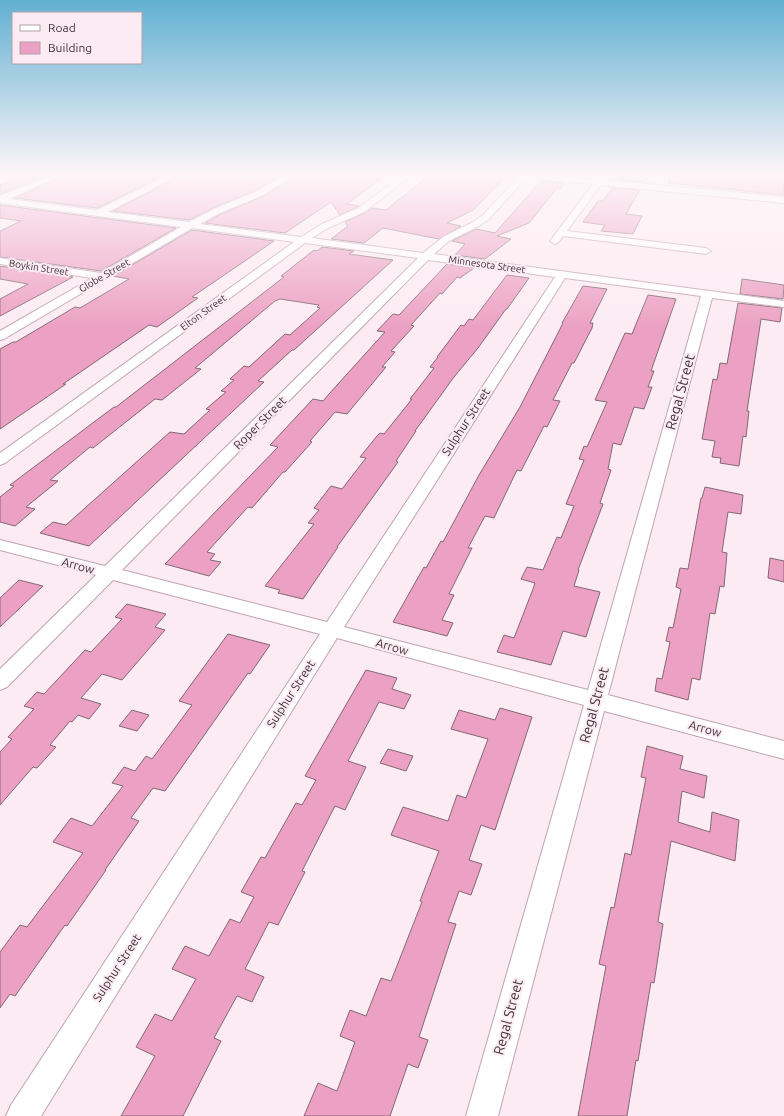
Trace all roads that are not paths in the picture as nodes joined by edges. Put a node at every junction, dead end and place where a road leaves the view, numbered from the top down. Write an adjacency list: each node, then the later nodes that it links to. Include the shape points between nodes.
1 (191, 225): 5 (street, Minnesota Street); 10 (street, Globe Street)
2 (327, 225): 5 (street, Elton Street)
3 (474, 225): 7 (street, Roper Street, via 446,239)
4 (567, 225): 6 (street, via 558,237)
5 (303, 240): 7 (street, Minnesota Street); 14 (street, Elton Street)
6 (706, 251)
7 (426, 256): 9 (street, Minnesota Street); 16 (street, Roper Street)
8 (0, 260): 10 (street, Boykin Street)
9 (562, 274): 11 (street, Minnesota Street); 17 (street, Sulphur Street)
10 (102, 276): 13 (street, Globe Street)
11 (707, 294): 12 (street, Minnesota Street); 19 (street, Regal Street)
12 (784, 304)
13 (0, 336)
14 (0, 460)
15 (0, 545): 16 (street, Arrow)
16 (109, 574): 17 (street, Arrow); 18 (street, Roper Street)
17 (332, 630): 19 (street, Arrow); 21 (street, Sulphur Street)
18 (0, 682)
19 (595, 700): 20 (street, Arrow); 22 (street, Regal Street)
20 (784, 750)
21 (22, 1116)
22 (482, 1116)

